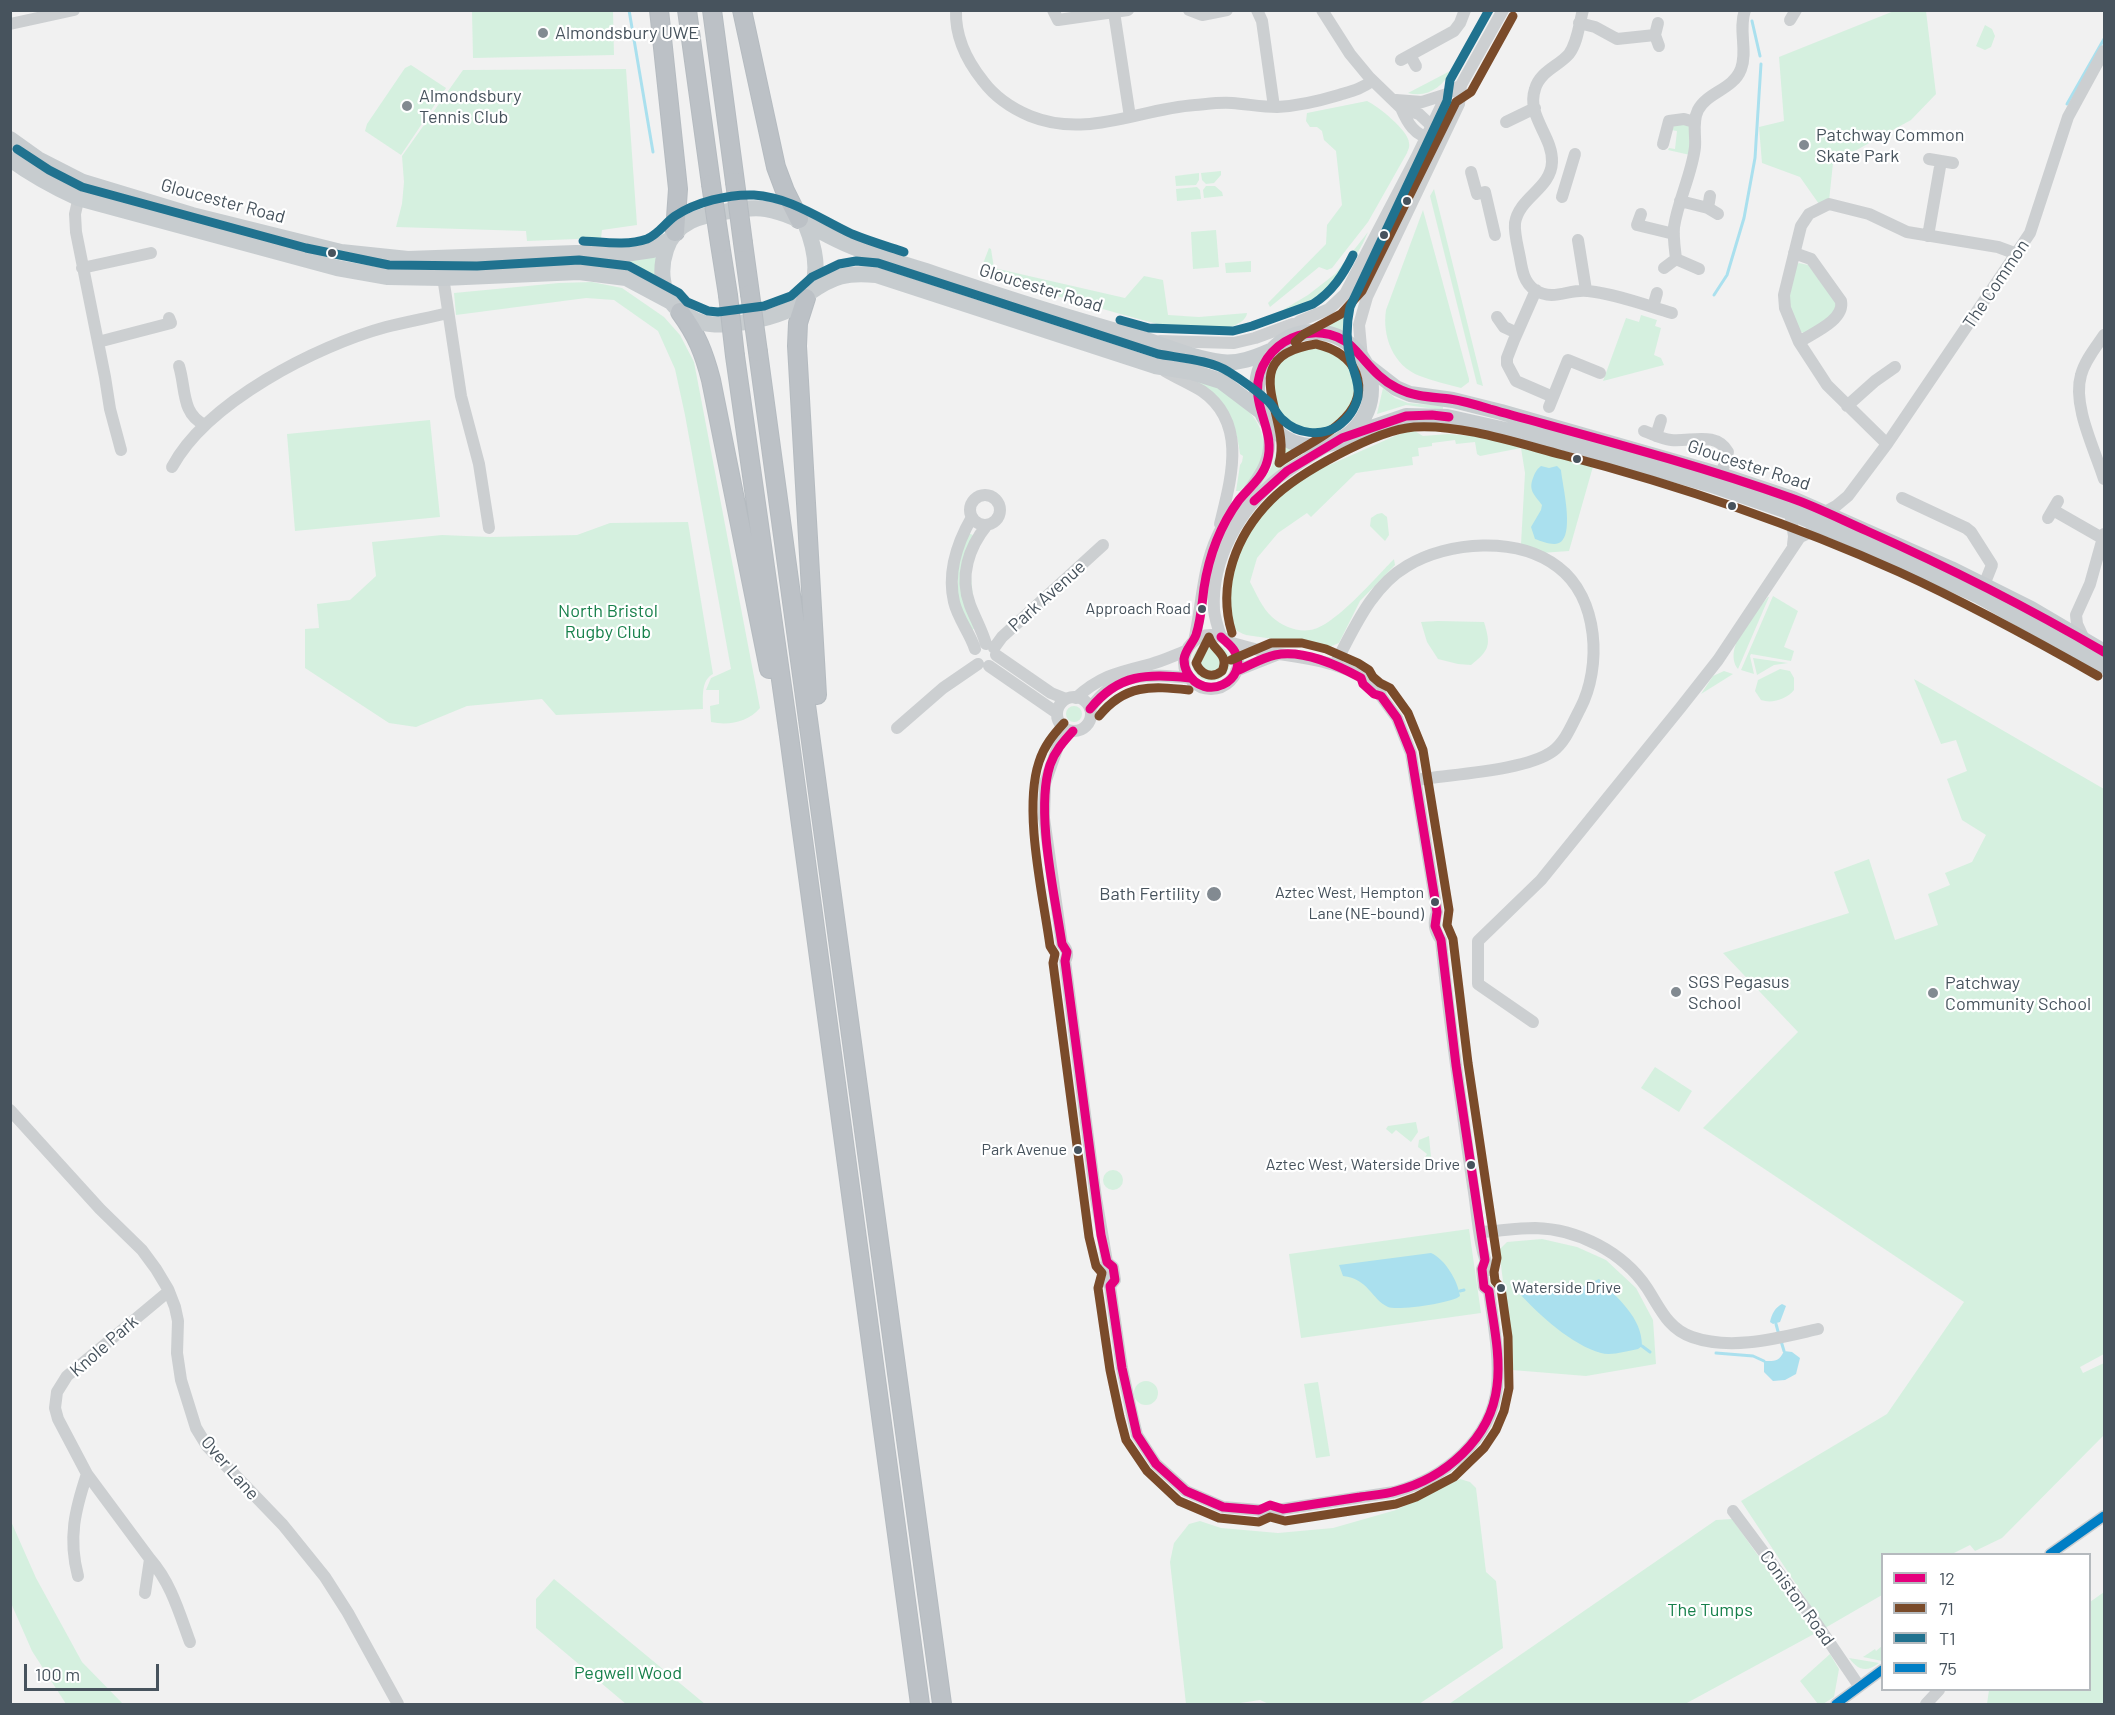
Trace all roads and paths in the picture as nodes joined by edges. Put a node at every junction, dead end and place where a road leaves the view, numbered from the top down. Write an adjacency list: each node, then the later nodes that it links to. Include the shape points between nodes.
1 (74, 10): 19 (street)
2 (659, 10): 51 (highway, via 678,189)
3 (687, 10): 127 (highway, bridge)
4 (712, 10): 129 (highway, bridge)
5 (742, 10): 48 (highway, via 776,166 784,191)
6 (956, 10): 29 (street, via 961,43 973,69 993,94 1020,112 1068,126)
7 (1053, 10): 17 (street, via 1058,20)
8 (1128, 10): 17 (street)
9 (1189, 10): 10 (street, via 1202,15)
10 (1227, 10)
11 (1257, 10): 27 (street, via 1263,21)
12 (1322, 10): 23 (street)
13 (1465, 10): 22 (street, via 1454,31)
14 (1503, 10): 24 (street)
15 (1582, 10): 18 (street)
16 (1745, 10): 31 (street, via 1742,67 1732,83 1705,102)
17 (1114, 12): 29 (street)
18 (1579, 23): 20 (street, via 1617,39); 28 (street, via 1568,56 1539,80)
19 (10, 24)
20 (1658, 35)
21 (2104, 51): 55 (street, The Common, via 2068,117 2036,219)
22 (1409, 60)
23 (1369, 77): 26 (street); 27 (street, via 1359,90 1312,103)
24 (1461, 85): 25 (street); 35 (street, via 1459,104)
25 (1447, 94): 26 (street, via 1416,103); 32 (street)
26 (1397, 103): 32 (street); 34 (street, via 1407,123)
27 (1274, 107): 29 (street, via 1192,105)
28 (1534, 108): 30 (street, via 1516,111); 40 (street, via 1551,147)
29 (1130, 117)
30 (1506, 122)
31 (1694, 122): 36 (street, via 1666,118); 45 (street, via 1695,147)
32 (1432, 124): 34 (street); 35 (street)
33 (10, 138): 43 (main road, Gloucester Road)
34 (1426, 138): 35 (street); 73 (street, via 1345,294 1329,309)
35 (1443, 138): 80 (street, via 1362,311 1359,328)
36 (1663, 144)
37 (1575, 154): 42 (street)
38 (10, 159): 43 (main road, Gloucester Road, via 42,180)
39 (1941, 161): 52 (street)
40 (1551, 169): 42 (street); 49 (street, via 1542,186 1520,210)
41 (1471, 172): 49 (street, via 1477,194 1485,192 1491,236)
42 (1569, 174): 44 (street)
43 (80, 190): 56 (main road, Gloucester Road, via 341,252 408,259); 59 (street, via 75,223); 62 (main road, Gloucester Road, via 337,268 388,277)
44 (1562, 197)
45 (1680, 201): 46 (street); 50 (street)
46 (1712, 206)
47 (1641, 214): 50 (street, via 1637,225)
48 (802, 221): 51 (main road, via 751,207 692,219); 66 (main road, via 816,260); 76 (main road, Gloucester Road, via 849,246)
49 (1515, 233): 64 (street, via 1524,277)
50 (1674, 234): 58 (street)
51 (672, 236): 56 (main road, Gloucester Road, via 652,250 625,254); 67 (main road, via 662,274 664,288)
52 (1928, 236): 54 (street, via 1829,204 1809,214 1801,226); 55 (street, via 1998,247)
53 (1578, 240): 63 (street)
54 (1794, 254): 78 (street, via 1784,301); 78 (street, via 1811,259 1842,306 1838,316)
55 (2017, 254): 92 (street, The Common)
56 (440, 257): 62 (street)
57 (145, 258): 59 (street)
58 (1677, 259): 60 (street); 61 (street)
59 (82, 268): 77 (street)
60 (1664, 268)
61 (1699, 269)
62 (443, 279): 67 (main road, Gloucester Road, via 579,272 626,278); 69 (street)
63 (1586, 290): 64 (street, via 1555,296); 68 (street)
64 (1536, 291): 74 (street)
65 (1657, 293): 68 (street)
66 (808, 296): 67 (main road, via 780,315 728,323 705,323); 82 (main road, via 843,275 876,275); 129 (highway, via 798,322 797,346)
67 (676, 307): 127 (highway, via 696,334 705,357 767,662)
68 (1653, 307): 70 (street)
69 (448, 313): 88 (street, via 384,328 333,346 257,385); 105 (street, via 461,396 485,463)
70 (1672, 313)
71 (1497, 317): 74 (street, via 1504,327)
72 (169, 318): 77 (street, via 171,323)
73 (1300, 321): 76 (street, via 1234,343); 79 (street)
74 (1516, 333): 84 (street, via 1507,358 1512,377 1551,402 1568,360)
75 (2104, 335): 96 (street, via 2087,359 2078,391 2081,412)
76 (1147, 340): 79 (main road, Gloucester Road, via 1221,362 1245,361)
77 (98, 342): 93 (street)
78 (1799, 342): 85 (street)
79 (1273, 348): 80 (main road, via 1305,333 1330,334 1348,343); 86 (main road, via 1259,373 1257,387)
80 (1363, 361): 91 (main road, via 1370,380 1368,407 1354,429); 95 (main road, Gloucester Road, via 1396,388 1410,393 1501,412)
81 (179, 366): 88 (street, via 191,416)
82 (1155, 366): 86 (main road, via 1221,381); 107 (street, via 1210,398 1229,426 1234,458)
83 (1895, 367): 85 (street)
84 (1600, 373)
85 (1847, 406): 92 (street)
86 (1264, 415): 91 (main road, via 1279,433 1298,442 1320,445); 107 (street, via 1270,443 1266,465)
87 (1661, 420): 90 (street)
88 (205, 425): 94 (street)
89 (1644, 431): 90 (street)
90 (1656, 436): 95 (street, via 1723,443 1728,452)
91 (1337, 440): 100 (main road, Gloucester Road, via 1406,416 1447,417 1573,445); 111 (street, via 1287,471 1262,492 1233,532 1214,588 1214,612)
92 (1887, 444): 97 (street, The Common)
93 (121, 450)
94 (172, 466)
95 (1721, 475): 101 (main road, Gloucester Road)
96 (2104, 479)
97 (1848, 496): 101 (street, The Common); 104 (street)
98 (1908, 505): 110 (street, via 1971,532 1992,565)
99 (2053, 510): 106 (street)
100 (1790, 512): 104 (main road, Gloucester Road); 109 (street)
101 (1825, 512): 104 (main road, Gloucester Road)
102 (972, 517): 103 (street); 103 (street, via 973,501 981,495 991,496 999,503 1000,513); 116 (street, via 955,552 954,602)
103 (987, 525): 116 (street, Park Avenue, via 971,548 966,578 970,606 982,628)
104 (1841, 527): 109 (street, via 1805,534); 110 (main road, Gloucester Road, via 1913,551); 119 (main road, Gloucester Road, via 1979,596)
105 (489, 528)
106 (2103, 536): 112 (street, via 2090,584 2076,615)
107 (1216, 537): 113 (street)
108 (1103, 545): 116 (street, Park Avenue)
109 (1793, 545): 130 (street, via 1718,660 1541,880 1478,941 1476,985)
110 (1984, 585): 112 (main road, Gloucester Road)
111 (1225, 639): 113 (street, via 1212,635); 117 (street); 120 (street, via 1235,650)
112 (2084, 639): 115 (main road, Gloucester Road)
113 (1194, 641): 114 (street)
114 (1186, 651): 121 (street, via 1185,670); 122 (street, via 1096,681)
115 (2104, 652)
116 (986, 654): 122 (street, via 1051,693); 124 (street); 125 (street, Park Avenue)
117 (1279, 654): 118 (street); 120 (street)
118 (1335, 664): 128 (street, via 1367,679 1380,690 1402,728); 128 (street, via 1381,588 1406,566 1437,552 1487,544 1516,549 1556,565 1580,593 1593,638 1592,674 1585,699 1562,742 1551,752 1510,767)
119 (2104, 666)
120 (1236, 671): 121 (street, via 1218,688 1207,689)
121 (1190, 678): 123 (street, via 1156,675 1122,681 1100,694)
122 (1071, 699): 123 (street, via 1086,703); 124 (street, via 1061,703)
123 (1090, 709): 126 (street, via 1086,726)
124 (1057, 713): 126 (street)
125 (897, 728)
126 (1068, 729): 132 (street, via 1045,783 1044,818 1062,944 1060,958 1065,961 1096,1198 1107,1262 1113,1267 1115,1280 1110,1286 1124,1377 1137,1435 1156,1464 1186,1491 1222,1507 1259,1510 1265,1515 1412,1488 1445,1470 1461,1457 1480,1431 1497,1388 1496,1347 1489,1291 1484,1287)
127 (789, 736): 147 (highway)
128 (1416, 780): 132 (street)
129 (824, 822): 148 (highway)
130 (1533, 1022)
131 (10, 1110): 133 (street, Over Lane, via 142,1250)
132 (1480, 1232): 134 (street, via 1536,1228 1588,1239 1638,1276 1665,1318 1691,1337 1736,1343)
133 (169, 1291): 135 (street, Knole Park, via 67,1376 57,1392 58,1419); 146 (street, Over Lane, via 178,1321 181,1380 196,1428 207,1446 283,1525 325,1577)
134 (1818, 1329)
135 (87, 1474): 139 (street, Knole Park); 140 (street, via 72,1539)
136 (1733, 1511): 144 (street, Coniston Road)
137 (2104, 1516): 138 (street)
138 (2051, 1553)
139 (150, 1558): 141 (street); 142 (street, Knole Park, via 172,1593)
140 (78, 1575)
141 (145, 1593)
142 (190, 1642)
143 (1881, 1671): 144 (street)
144 (1859, 1686): 149 (street)
145 (1937, 1691): 150 (street)
146 (398, 1704)
147 (920, 1704)
148 (942, 1704)
149 (1836, 1704)
150 (1926, 1704)

